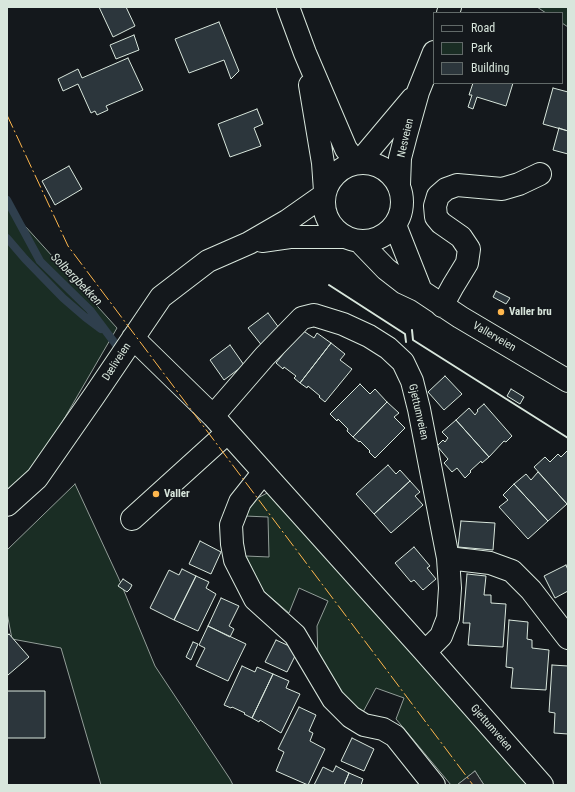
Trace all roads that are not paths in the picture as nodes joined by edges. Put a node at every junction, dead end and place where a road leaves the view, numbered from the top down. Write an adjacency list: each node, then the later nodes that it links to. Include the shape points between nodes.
1 (288, 7): 2 (street)
2 (305, 52): 5 (street, via 346,148); 8 (street, via 323,163)
3 (433, 54): 4 (street, Nesveien)
4 (418, 92): 5 (street, Nesveien); 7 (street, Nesveien, via 400,158)
5 (358, 162): 7 (street, via 375,164 389,172); 8 (street, via 342,168 332,178)
6 (540, 174): 13 (street, via 502,189 457,185 446,189 438,196 435,206 436,217 461,237 469,249 467,263)
7 (399, 185): 9 (street, via 402,212)
8 (325, 193): 10 (street, via 324,211 332,226); 11 (street, Dæliveien, via 287,221)
9 (395, 225): 10 (street, via 373,240); 12 (street)
10 (352, 239): 11 (street, Dæliveien, via 290,237); 12 (street, Vallerveien, via 404,283)
11 (249, 243): 14 (street, Dæliveien, via 208,260 161,297)
12 (421, 291): 13 (street, Vallerveien)
13 (442, 306): 15 (street, Vallerveien)
14 (133, 338): 16 (street, Gjettumveien); 19 (street, Dæliveien, via 37,478)
15 (568, 381)
16 (213, 416): 17 (street, Gjettumveien); 21 (street, Gjettumveien, via 302,318 314,316 343,324 369,336 388,348 403,362 412,381)
17 (227, 433): 18 (street, Gjettumveien); 20 (street)
18 (263, 473): 23 (street, Gjettumveien); 24 (street, via 240,502 231,526 235,560 255,599 294,634 333,699 364,725 383,729 395,736)
19 (7, 505)
20 (132, 519)
21 (448, 558): 22 (street, via 490,564 512,571 531,590); 23 (street, Gjettumveien, via 448,618 441,636)
22 (568, 638)
23 (425, 652): 25 (street, Gjettumveien)
24 (434, 785)
25 (542, 785)

